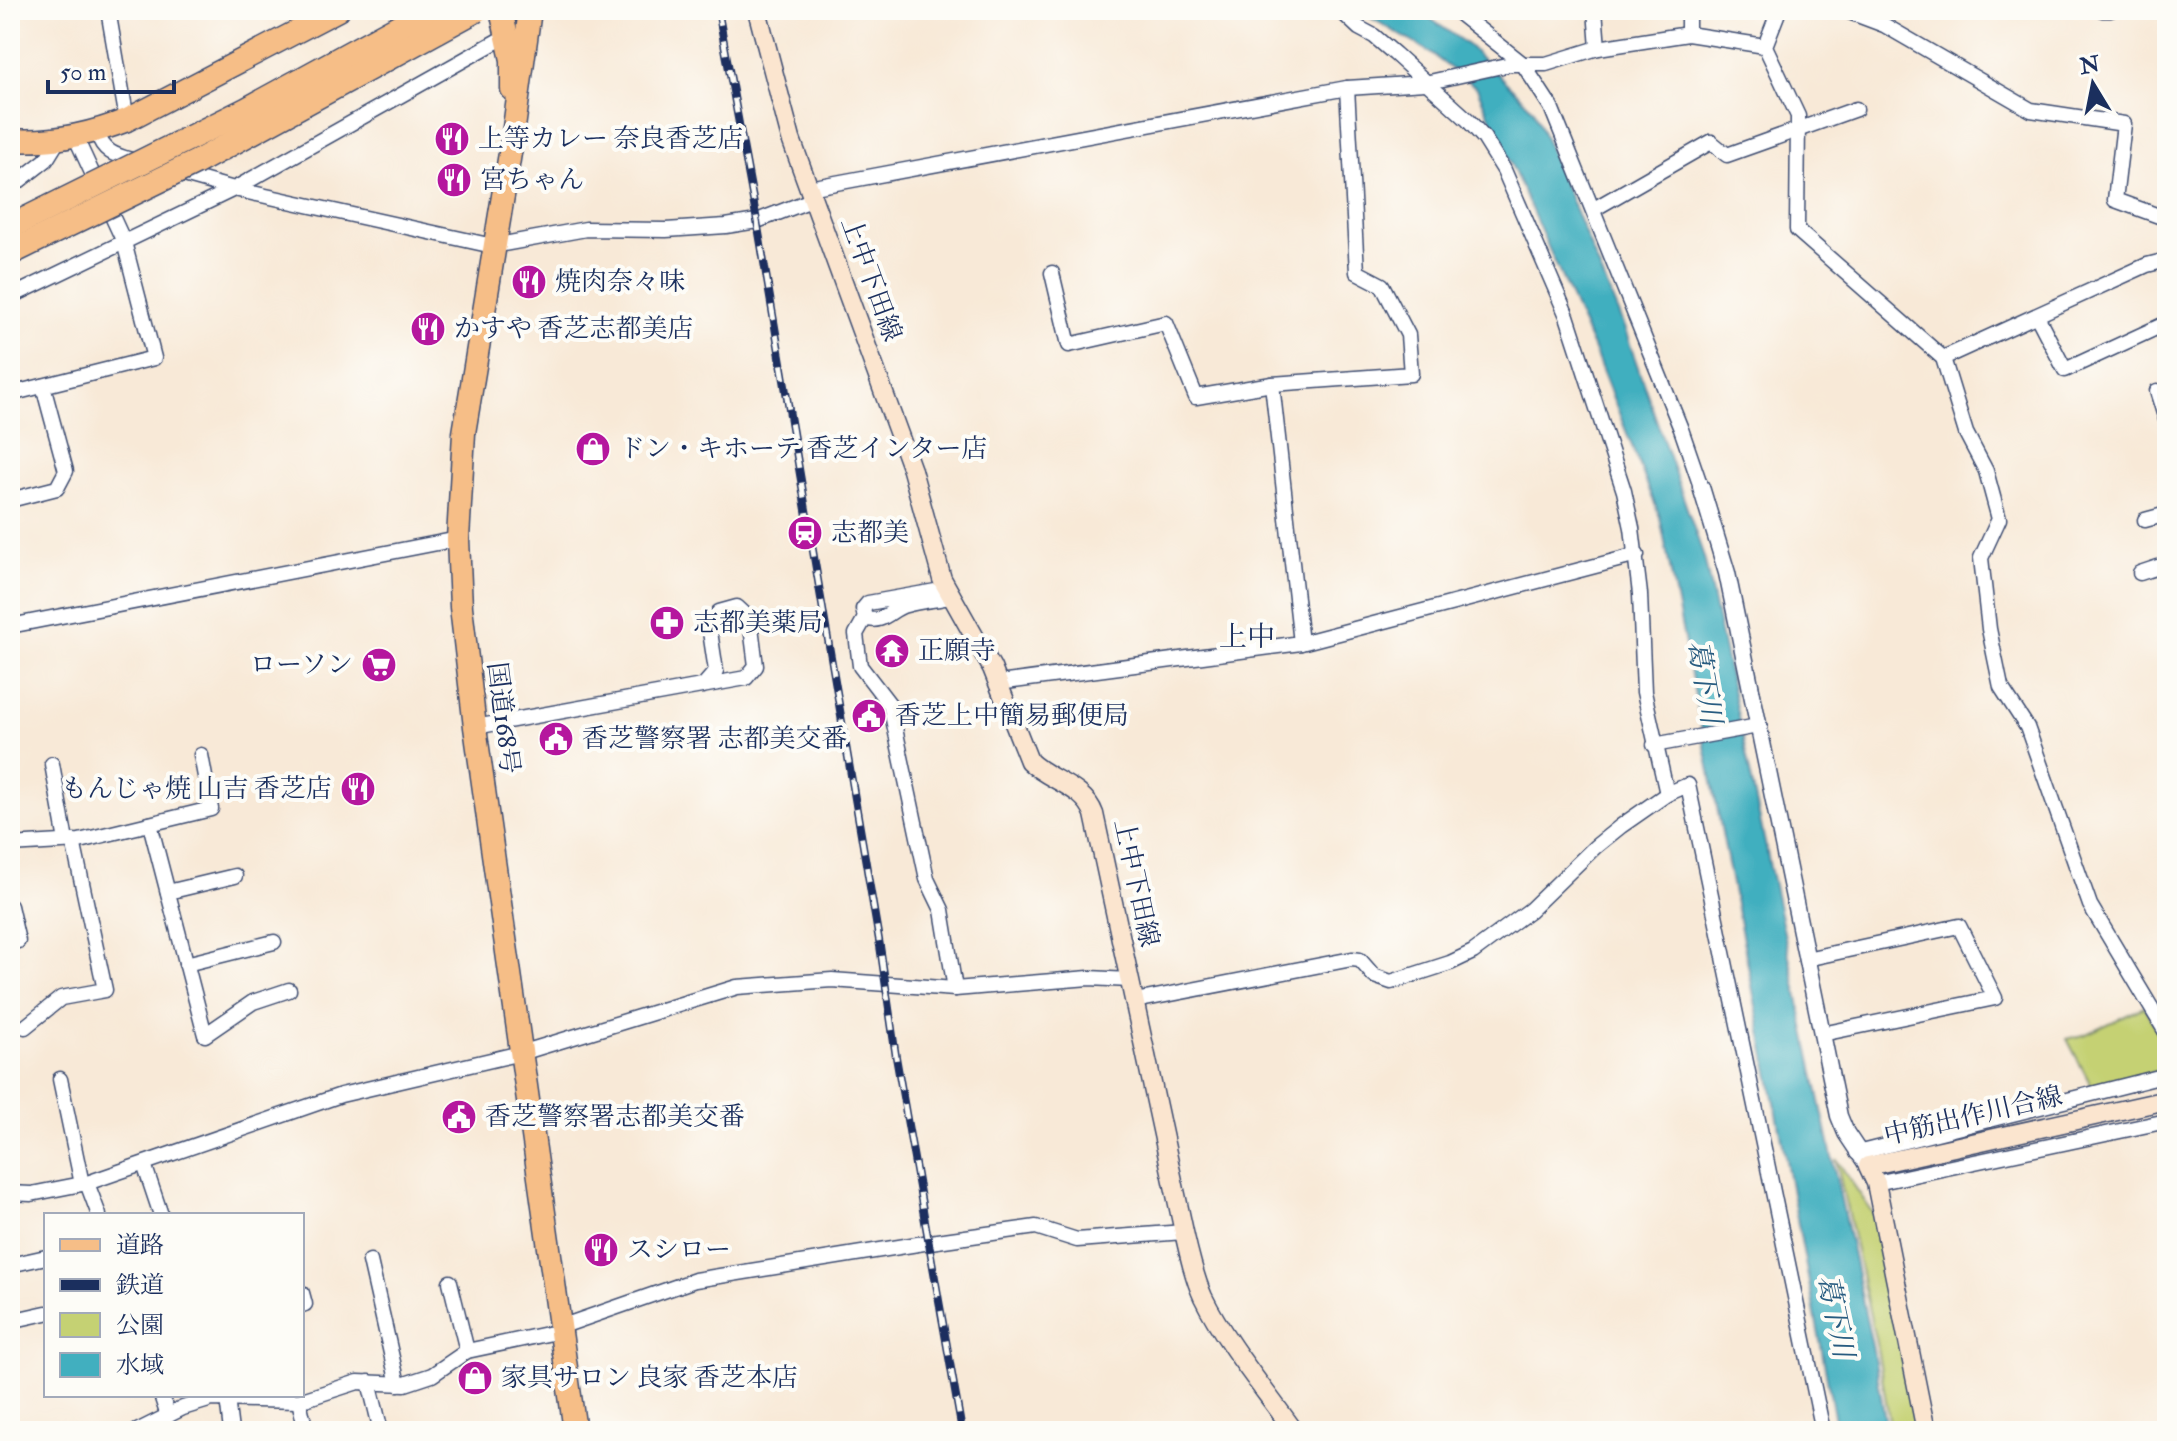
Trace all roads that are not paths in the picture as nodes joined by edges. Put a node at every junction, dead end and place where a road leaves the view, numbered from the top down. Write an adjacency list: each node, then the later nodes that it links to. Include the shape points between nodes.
1 (108, 10): 24 (street)
2 (338, 10): 24 (main road)
3 (429, 10): 34 (highway, bridge, via 246,110)
4 (476, 10): 37 (highway, bridge, via 197,162)
5 (501, 10): 17 (main road)
6 (530, 10): 27 (main road, 国道168号)
7 (757, 10): 31 (main road, 上中下田線, via 791,139)
8 (1340, 10): 21 (street)
9 (1455, 10): 20 (street)
10 (1595, 10): 19 (street)
11 (1688, 10): 16 (street)
12 (1779, 10): 18 (street)
13 (1844, 10): 33 (street, via 1884,25 2031,110 2124,124 2115,200)
14 (2102, 10): 15 (street)
15 (2111, 10)
16 (1688, 34): 18 (street); 19 (street)
17 (508, 35): 27 (main road); 30 (street)
18 (1765, 46): 25 (street, via 1798,116)
19 (1598, 48): 20 (street, via 1546,64)
20 (1517, 64): 21 (street); 32 (street, via 1551,107)
21 (1425, 83): 22 (street); 54 (street, via 1476,129 1504,170 1580,352 1624,491)
22 (1347, 88): 31 (street); 44 (street, via 1357,272 1382,285 1408,335 1411,374)
23 (1856, 109): 25 (street)
24 (127, 120): 26 (main road)
25 (1797, 130): 32 (street, via 1727,155 1711,142); 43 (street, via 1797,230)
26 (77, 135): 28 (main road); 29 (street); 30 (street, via 111,154); 35 (street)
27 (513, 135): 36 (main road, 国道168号)
28 (10, 140)
29 (10, 188)
30 (234, 189): 35 (street); 36 (street)
31 (812, 193): 36 (street, via 757,221 666,230 586,229); 57 (main road, 上中下田線, via 912,470)
32 (1594, 209): 49 (street)
33 (2167, 219)
34 (10, 227)
35 (124, 242): 40 (street); 45 (street, via 154,358)
36 (493, 246): 53 (main road, 国道168号, via 464,433)
37 (10, 253)
38 (2167, 260): 41 (street)
39 (1052, 273): 44 (street, via 1069,345 1166,323 1196,397)
40 (10, 297)
41 (2037, 316): 42 (street, via 2065,370); 43 (street)
42 (2167, 323)
43 (1943, 358): 84 (street, via 1999,519 1981,558 2001,687 2027,727 2090,905)
44 (1272, 384): 59 (street)
45 (43, 386): 47 (street); 50 (street, via 66,471 57,488)
46 (2157, 391): 48 (street)
47 (10, 394)
48 (2167, 423)
49 (1701, 487): 63 (street, via 1727,573)
50 (10, 500)
51 (2167, 514): 52 (street)
52 (2145, 520)
53 (458, 539): 58 (street); 62 (main road, 国道168号)
54 (1637, 555): 59 (street); 64 (street, via 1644,692)
55 (2167, 564): 56 (street)
56 (2140, 573)
57 (949, 593): 60 (main road, 上中下田線); 79 (street, via 868,603 856,634 860,666 890,705 927,879 942,910)
58 (10, 626)
59 (1301, 643): 60 (street)
60 (999, 683): 78 (main road, 上中下田線, via 1029,761 1090,803)
61 (703, 686): 61 (street, via 716,671 709,625 719,612 737,607 750,619 756,666 746,678); 62 (street)
62 (475, 727): 85 (main road, 国道168号)
63 (1753, 727): 64 (street); 76 (street)
64 (1654, 745): 67 (street)
65 (201, 755): 68 (street, via 211,809)
66 (52, 764): 69 (street)
67 (1667, 794): 81 (street, via 1595,847 1510,926 1450,963 1391,982 1352,959); 118 (street, via 1688,785)
68 (150, 824): 69 (street); 72 (street)
69 (70, 841): 70 (street); 82 (street, via 105,990 61,998)
70 (10, 845)
71 (235, 876): 72 (street)
72 (168, 892): 77 (street)
73 (10, 906): 74 (street)
74 (18, 941)
75 (274, 942): 77 (street)
76 (1806, 959): 83 (street); 83 (street, via 1959,926 1995,998)
77 (186, 964): 80 (street, via 205,1035 253,1002)
78 (1130, 980): 79 (street, via 1089,978); 81 (main road, 上中下田線)
79 (955, 989): 85 (street, via 832,980 737,987)
80 (289, 990)
81 (1135, 1001): 96 (main road, 上中下田線)
82 (25, 1027)
83 (1822, 1034): 91 (street, via 1839,1116)
84 (2167, 1034)
85 (521, 1053): 90 (street, via 341,1095); 103 (main road, 国道168号)
86 (2167, 1075): 91 (street)
87 (60, 1079): 92 (street)
88 (2167, 1100): 91 (main road, 中筋出作川合線)
89 (2167, 1121): 91 (street)
90 (144, 1164): 92 (street); 95 (street)
91 (1867, 1167): 119 (main road, 中筋出作川合線)
92 (84, 1184): 93 (street); 94 (street)
93 (10, 1193)
94 (98, 1213)
95 (160, 1213)
96 (1184, 1232): 103 (street, via 1077,1240 1036,1227 930,1242 695,1280); 117 (main road, 上中下田線, via 1203,1297)
97 (44, 1257): 99 (street)
98 (370, 1261): 106 (street)
99 (10, 1265)
100 (450, 1282): 104 (street)
101 (44, 1313): 102 (street)
102 (10, 1321)
103 (560, 1329): 104 (street); 116 (main road, 国道168号)
104 (467, 1351): 106 (street, via 432,1375)
105 (369, 1382): 106 (street); 110 (street); 115 (street)
106 (398, 1384)
107 (161, 1397): 111 (street)
108 (221, 1397): 109 (street); 111 (street); 113 (street)
109 (281, 1398): 110 (street)
110 (299, 1401): 114 (street)
111 (159, 1423): 112 (street)
112 (137, 1431)
113 (231, 1431)
114 (306, 1431)
115 (381, 1431)
116 (575, 1431)
117 (1294, 1431)
118 (1823, 1431)
119 (1926, 1431)

